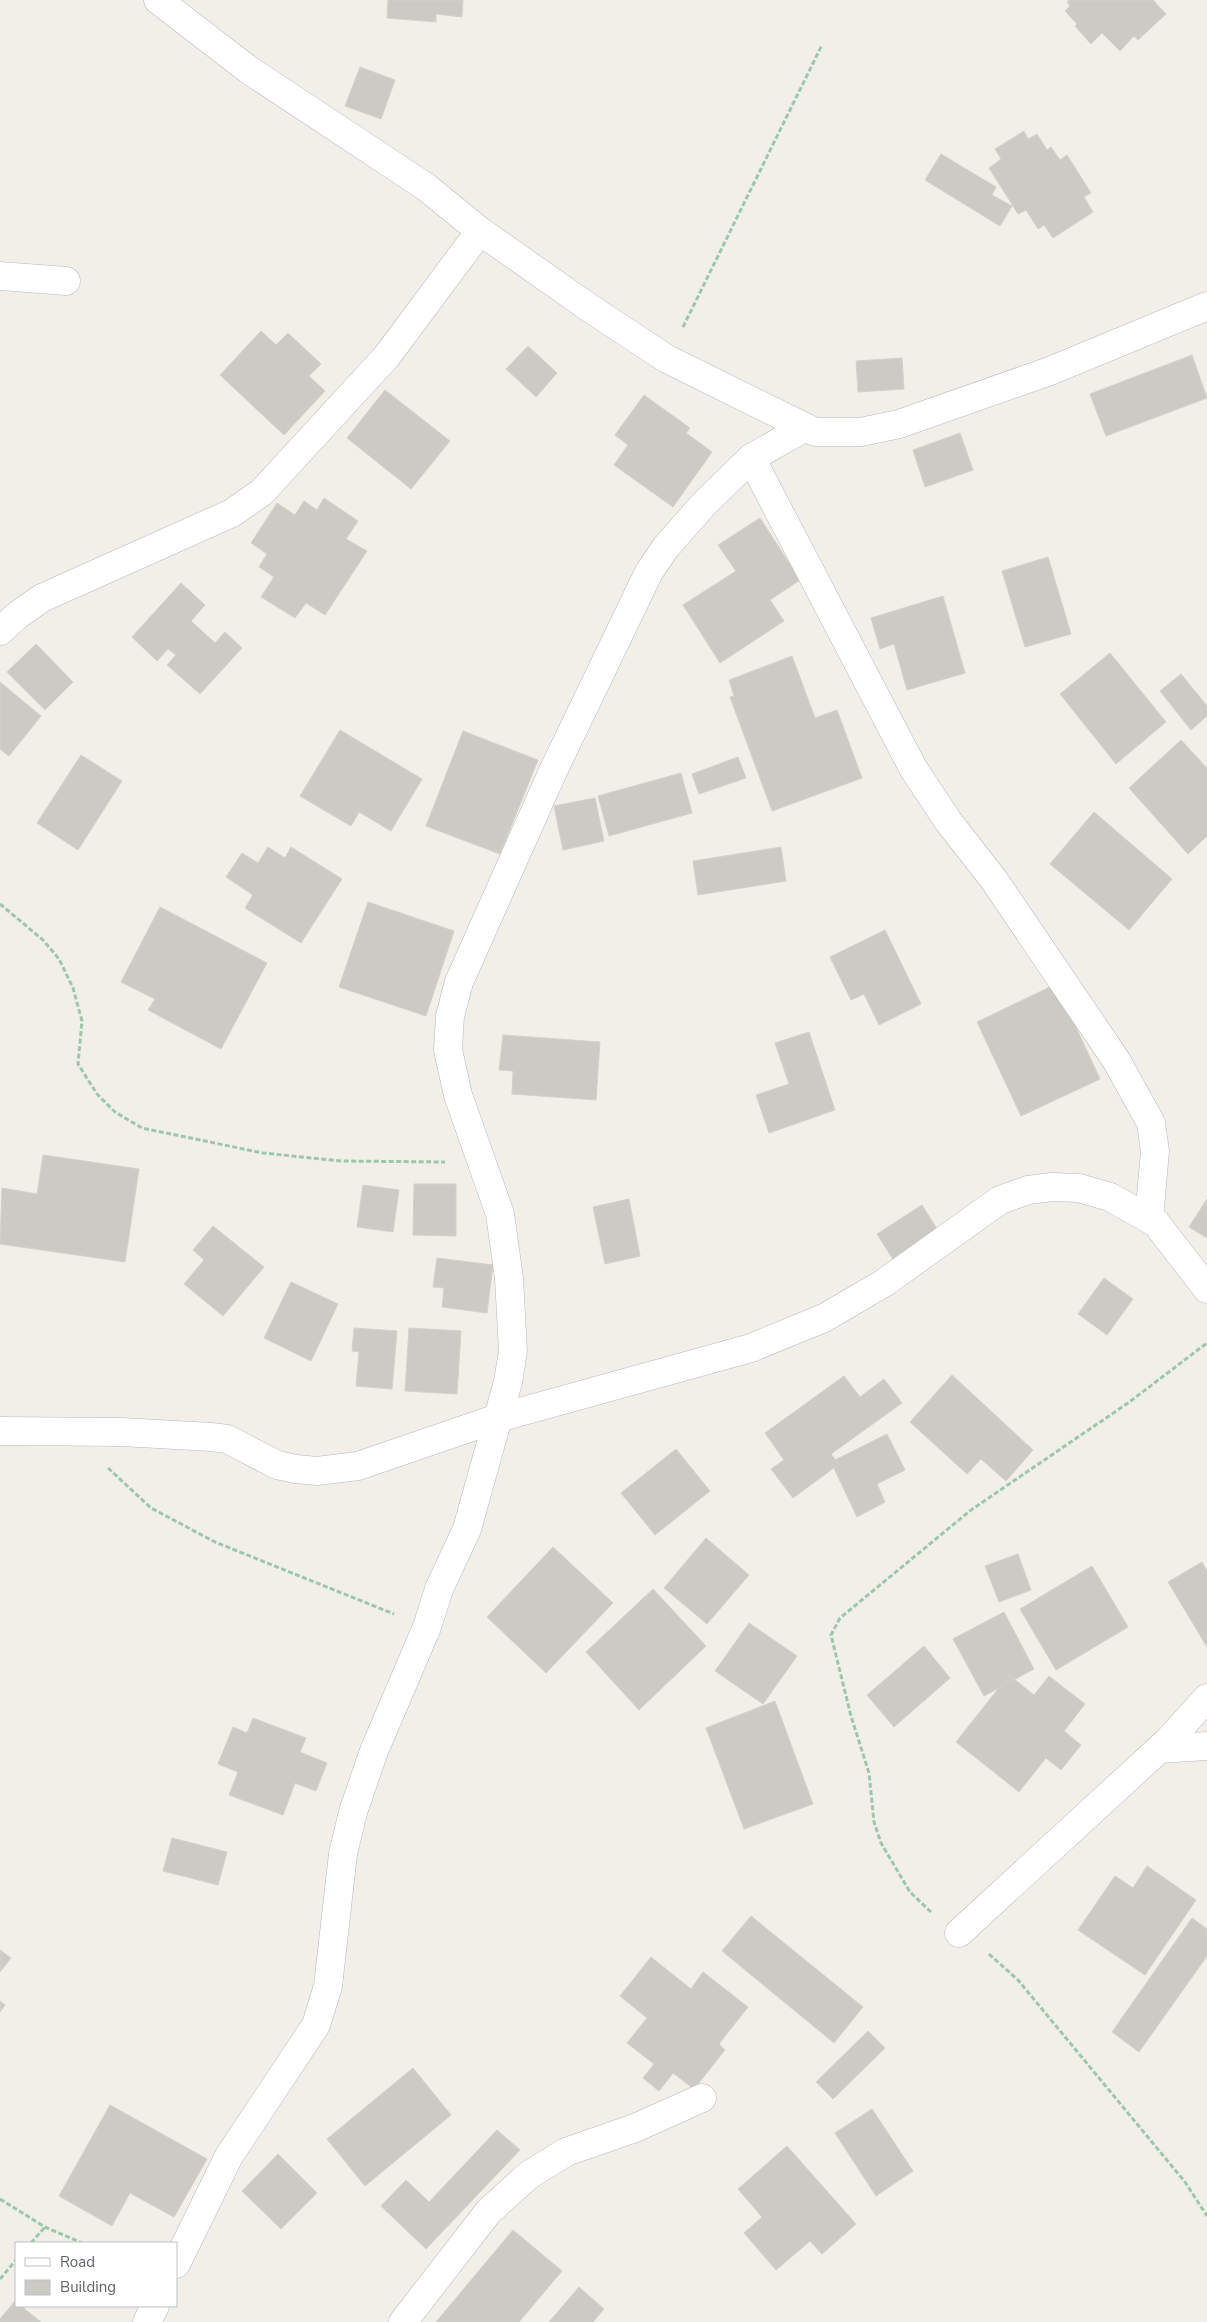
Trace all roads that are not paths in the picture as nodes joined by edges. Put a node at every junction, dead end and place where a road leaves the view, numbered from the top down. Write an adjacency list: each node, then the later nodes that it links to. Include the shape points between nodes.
1 (158, 0): 2 (street, via 249,70 426,187)
2 (480, 230): 6 (street, via 667,359); 8 (street, via 387,356 262,492 232,513 42,598)
3 (0, 276): 4 (street)
4 (66, 282)
5 (1207, 306): 6 (street, via 1050,371 899,424 862,432 815,432)
6 (804, 428): 7 (street)
7 (751, 458): 9 (street, via 913,768 948,821 994,880 1116,1060 1151,1124 1155,1151); 11 (street, via 703,505 649,572 550,777 459,982 450,1016 448,1050 458,1095 500,1214 509,1278 512,1351)
8 (0, 631)
9 (1149, 1219): 10 (street, via 1156,1223); 11 (street, via 1110,1197 1079,1188 1028,1190 1000,1200 884,1283 824,1318 751,1348)
10 (1207, 1289)
11 (498, 1418): 12 (street, via 358,1466 317,1470 277,1465 227,1440 210,1437); 18 (street, via 467,1529 439,1589 353,1812 342,1854 328,1986 316,2025 229,2156)
12 (0, 1431)
13 (1207, 1698): 15 (street)
14 (1207, 1746): 15 (street)
15 (1160, 1749): 16 (street)
16 (960, 1933)
17 (702, 2098): 21 (street, via 635,2128 566,2152 529,2176 489,2210)
18 (178, 2260)
19 (154, 2307): 20 (street)
20 (147, 2322)
21 (403, 2322)

